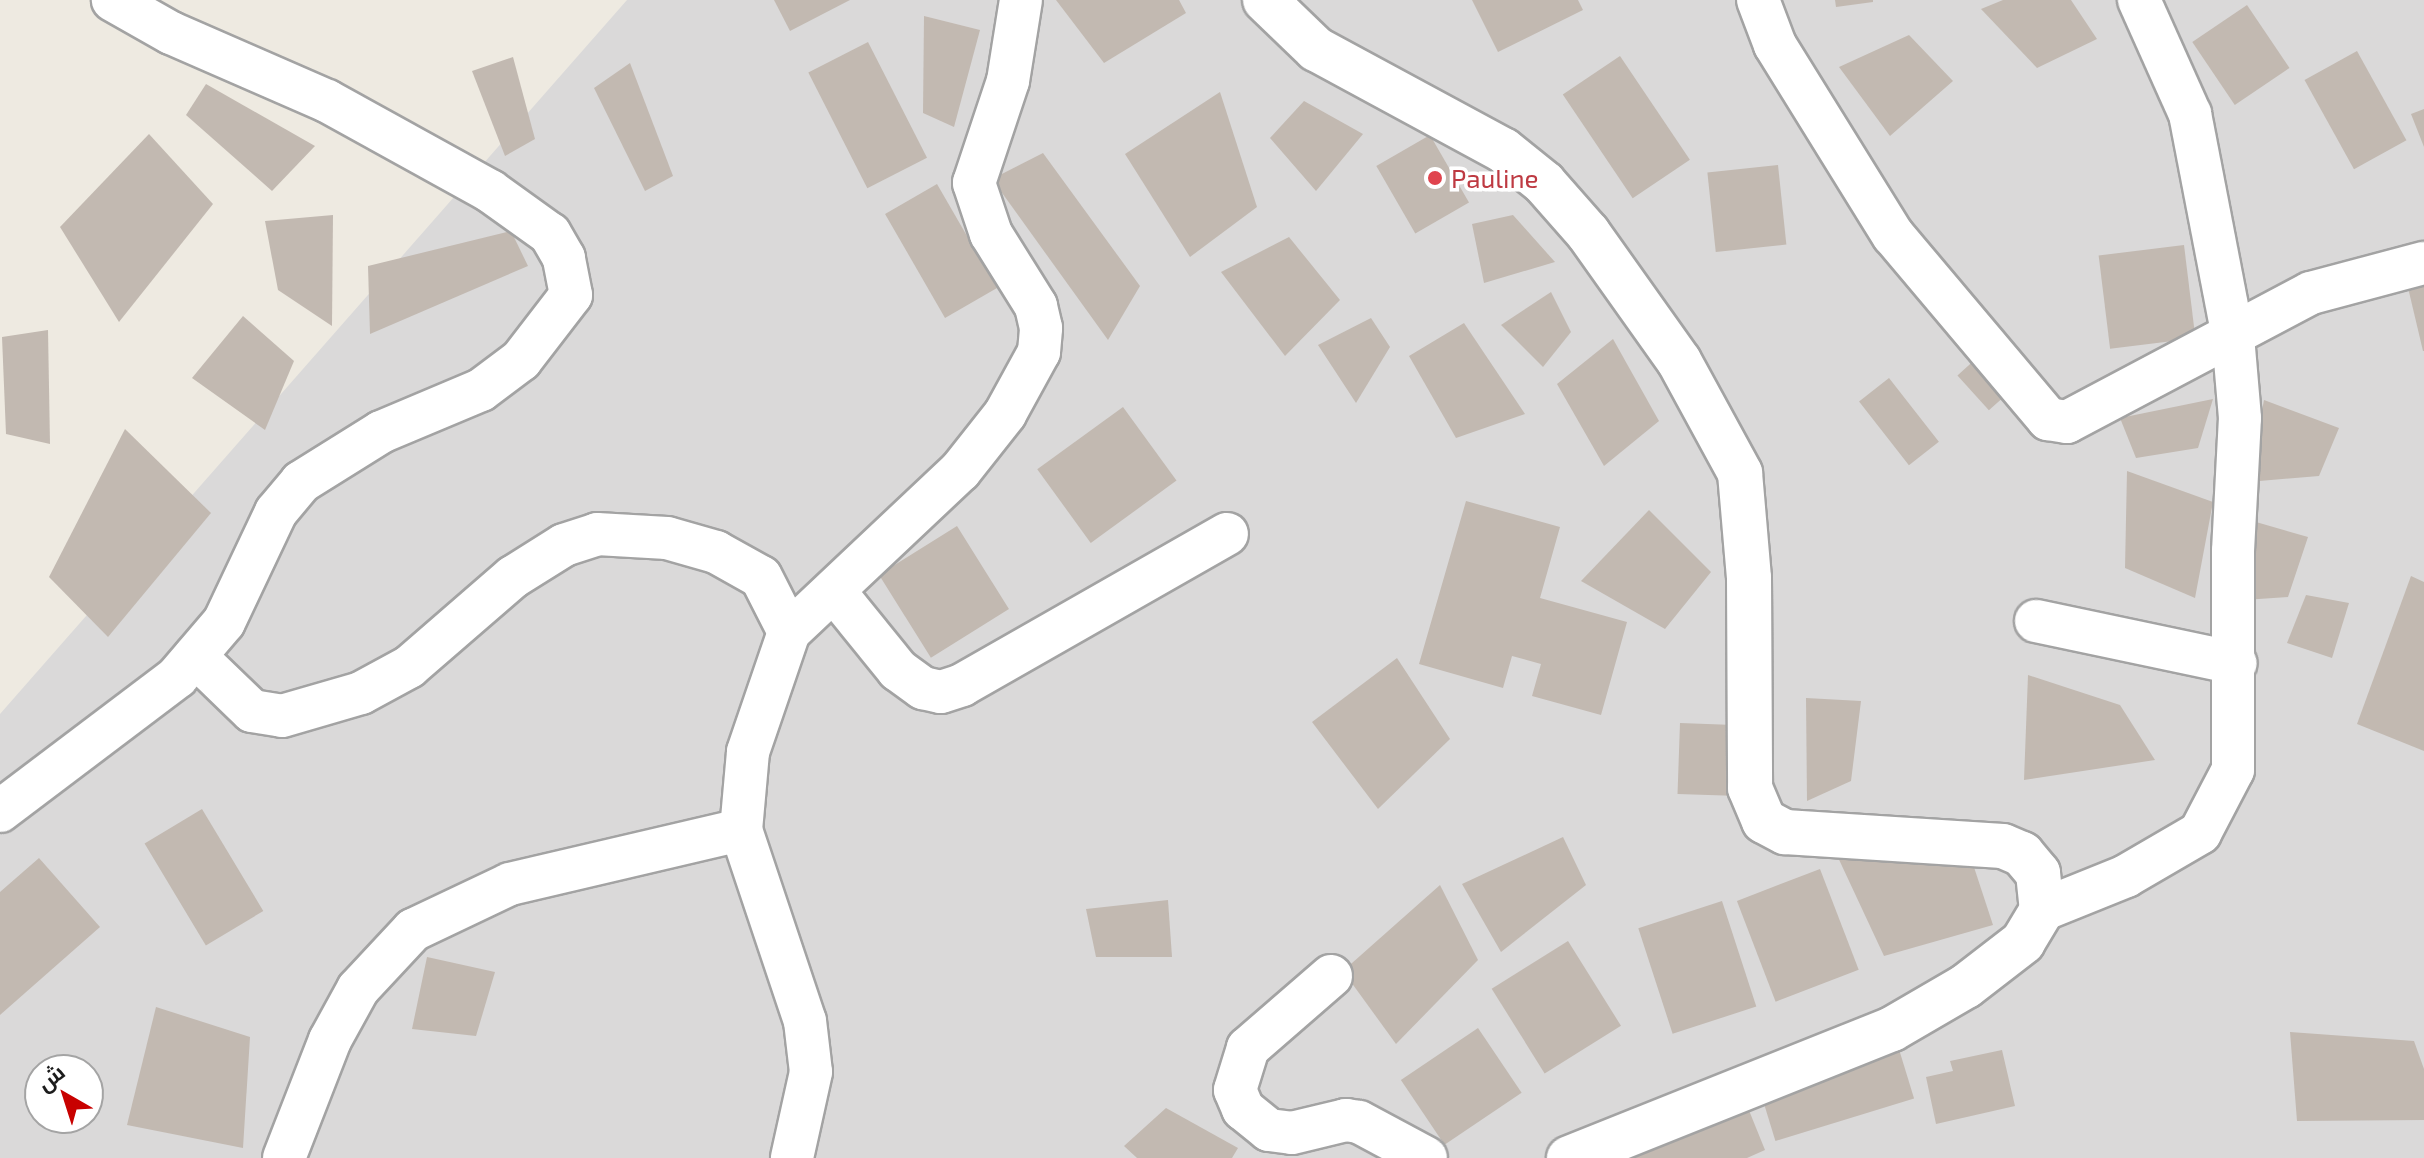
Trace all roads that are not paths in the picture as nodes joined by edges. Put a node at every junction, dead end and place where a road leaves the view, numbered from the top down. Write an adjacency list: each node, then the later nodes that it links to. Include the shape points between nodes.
1 (113, 0): 12 (street, via 171,33 327,101 490,191 550,234 568,271 571,295 521,360 481,390 381,432 301,482 276,512 224,622)
2 (1021, 0): 9 (street, via 1008,81 974,183 991,234 1036,306 1039,352 1005,414 960,471)
3 (1265, 0): 16 (street, via 1316,49 1503,150 1544,183 1588,233 1679,361 1740,473 1749,578 1750,788 1764,821 1785,832 2003,846 2022,854 2038,873)
4 (1758, 0): 7 (street, via 1775,45 1893,235 2040,414 2067,422)
5 (2139, 0): 7 (street, via 2190,114)
6 (2424, 263): 7 (street, via 2311,293)
7 (2233, 337): 13 (street, via 2240,418 2233,551)
8 (1227, 534): 9 (street, via 962,685 941,692 923,688 898,670)
9 (834, 591): 11 (street)
10 (2036, 621): 13 (street)
11 (789, 632): 12 (street, via 761,577 716,552 624,532 564,545 513,577 409,667 314,710 282,716 252,711); 15 (street, via 748,752)
12 (195, 656): 14 (street, via 177,677)
13 (2236, 663): 16 (street, via 2233,770 2200,833 2126,876)
14 (0, 811)
15 (741, 830): 18 (street, via 510,884 413,930 358,989 330,1040); 19 (street, via 805,1021 811,1072)
16 (2042, 910): 21 (street, via 2023,942 1966,986 1892,1029)
17 (1331, 976): 20 (street, via 1248,1048 1235,1090 1243,1109 1269,1130 1292,1133 1346,1120 1359,1122)
18 (284, 1158)
19 (792, 1158)
20 (1426, 1158)
21 (1569, 1158)

